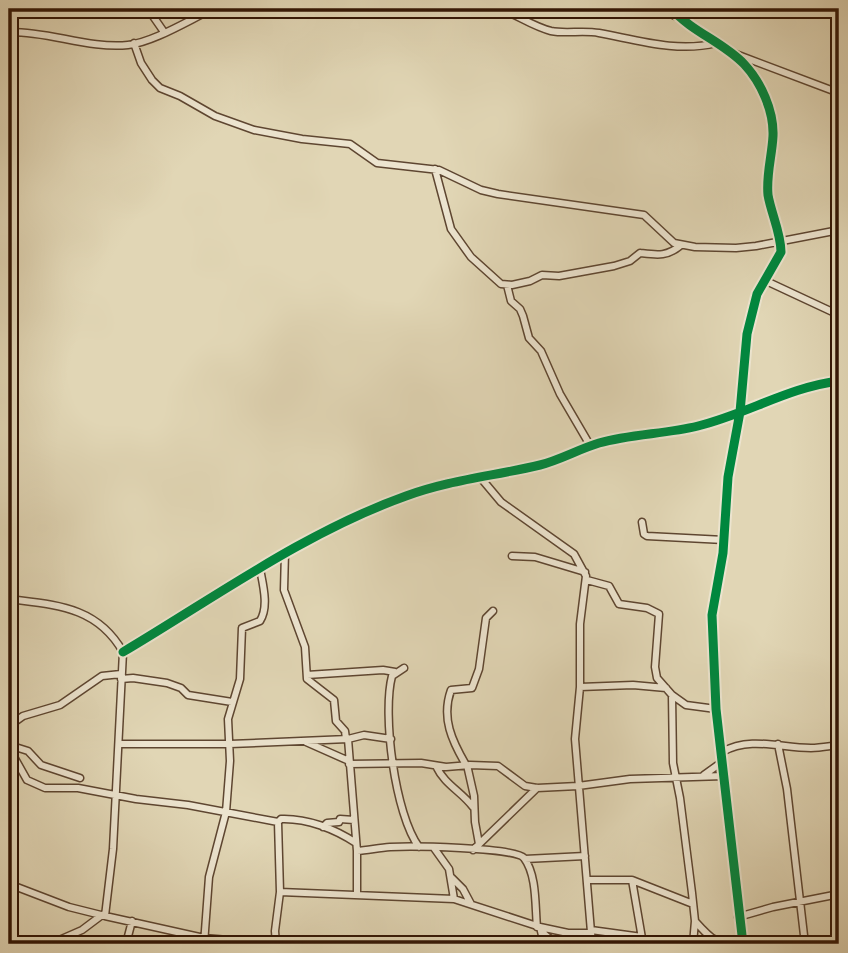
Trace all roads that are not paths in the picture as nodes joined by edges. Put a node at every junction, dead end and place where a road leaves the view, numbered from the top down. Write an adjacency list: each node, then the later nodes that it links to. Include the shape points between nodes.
1 (148, 9): 9 (street)
2 (213, 9): 9 (street)
3 (501, 9): 11 (street, via 560,32 684,47)
4 (661, 9): 7 (street)
5 (672, 9): 7 (street)
6 (688, 9): 7 (street)
7 (683, 20): 11 (street)
8 (9, 32): 10 (street)
9 (164, 32): 10 (street)
10 (134, 43): 14 (street, via 160,88 215,116 254,130 350,144 377,163)
11 (716, 43): 12 (street)
12 (732, 52): 13 (street); 16 (street, via 755,76 771,117 768,194)
13 (839, 93)
14 (435, 169): 17 (street, via 498,194 644,215 668,240); 19 (street, via 451,229 471,257)
15 (839, 230): 16 (street)
16 (779, 241): 17 (street, via 736,248); 18 (street, via 779,256)
17 (681, 245): 19 (street, via 662,255 640,253 614,266 542,275)
18 (764, 280): 20 (street); 24 (street, via 747,334)
19 (507, 285): 25 (street, via 529,338 539,348)
20 (839, 315)
21 (839, 348): 22 (street, via 835,363)
22 (839, 374)
23 (839, 381): 24 (street, via 792,391)
24 (740, 412): 25 (street, via 701,425); 28 (street, via 728,477)
25 (590, 447): 26 (street, via 557,460)
26 (480, 477): 29 (street, via 404,496); 32 (street, via 501,502 574,554)
27 (642, 522): 28 (street, via 647,536)
28 (724, 540): 45 (street, via 712,615)
29 (285, 552): 31 (street); 39 (street, via 284,590 305,647)
30 (512, 556): 32 (street, via 535,557)
31 (260, 569): 36 (street); 44 (street, via 263,617 243,628 240,679)
32 (585, 572): 33 (street)
33 (587, 580): 41 (street, via 580,624); 42 (street, via 609,586 619,604 659,614 655,667)
34 (9, 600): 36 (street, via 81,612 106,630)
35 (493, 611): 59 (street, via 486,618 472,688 456,688 449,698 449,732)
36 (123, 652): 40 (street)
37 (404, 668): 38 (street)
38 (395, 672): 39 (street); 48 (street, via 387,709)
39 (307, 675): 47 (street, via 309,682 334,701 336,721)
40 (121, 677): 44 (street, via 167,683 188,695); 46 (street, via 102,676 60,705 23,716); 50 (street)
41 (580, 687): 42 (street); 65 (street, via 575,739)
42 (666, 688): 43 (street)
43 (672, 695): 45 (street, via 690,707); 63 (street)
44 (232, 702): 51 (street)
45 (716, 709): 55 (street)
46 (9, 726)
47 (347, 739): 48 (street, via 364,735); 49 (street); 57 (street)
48 (391, 739): 58 (street)
49 (305, 741): 51 (street); 57 (street)
50 (120, 744): 51 (street); 67 (street)
51 (230, 744): 70 (street)
52 (778, 744): 53 (street, via 813,748); 55 (street, via 744,743); 90 (street)
53 (839, 744)
54 (9, 746): 64 (street, via 28,751 41,765); 67 (street, via 27,780 34,784)
55 (722, 752): 56 (street)
56 (722, 762): 61 (street); 62 (street)
57 (349, 763): 58 (street); 71 (street)
58 (393, 765): 60 (street); 76 (street, via 405,818)
59 (466, 765): 60 (street); 66 (street, via 498,766 526,786); 69 (street)
60 (436, 766): 69 (street, via 443,780)
61 (702, 776): 62 (street); 63 (street)
62 (724, 776): 94 (street)
63 (675, 777): 65 (street); 92 (street)
64 (80, 778)
65 (578, 786): 66 (street); 79 (street)
66 (537, 788): 74 (street)
67 (116, 795): 70 (street); 93 (street)
68 (839, 798): 81 (street)
69 (474, 808): 74 (street)
70 (226, 812): 72 (street); 99 (street, via 209,877)
71 (354, 820): 73 (street, via 340,819); 75 (street)
72 (278, 822): 73 (street, via 287,819); 86 (street)
73 (323, 827): 75 (street, via 344,835)
74 (479, 844): 78 (street)
75 (357, 847): 76 (street); 88 (street)
76 (419, 847): 77 (street)
77 (434, 848): 78 (street); 82 (street)
78 (473, 850): 80 (street, via 512,852)
79 (585, 856): 80 (street); 83 (street)
80 (525, 859): 97 (street)
81 (839, 872)
82 (452, 878): 89 (street); 91 (street)
83 (587, 880): 84 (street); 98 (street)
84 (632, 880): 92 (street); 100 (street)
85 (9, 884): 93 (street)
86 (280, 892): 88 (street); 105 (street)
87 (839, 894): 90 (street)
88 (357, 895): 89 (street)
89 (454, 899): 91 (street)
90 (801, 902): 94 (street); 111 (street)
91 (471, 904): 97 (street)
92 (693, 904): 95 (street)
93 (103, 915): 96 (street); 103 (street)
94 (738, 917): 102 (street)
95 (695, 921): 109 (street); 110 (street)
96 (132, 922): 99 (street); 104 (street)
97 (540, 929): 98 (street); 106 (street); 107 (street)
98 (591, 931): 100 (street); 108 (street)
99 (204, 941): 101 (street)
100 (642, 941)
101 (253, 943): 105 (street)
102 (742, 943): 110 (street)
103 (50, 944)
104 (127, 944)
105 (276, 944)
106 (544, 944)
107 (556, 944)
108 (592, 944)
109 (693, 944)
110 (723, 944)
111 (805, 944)

